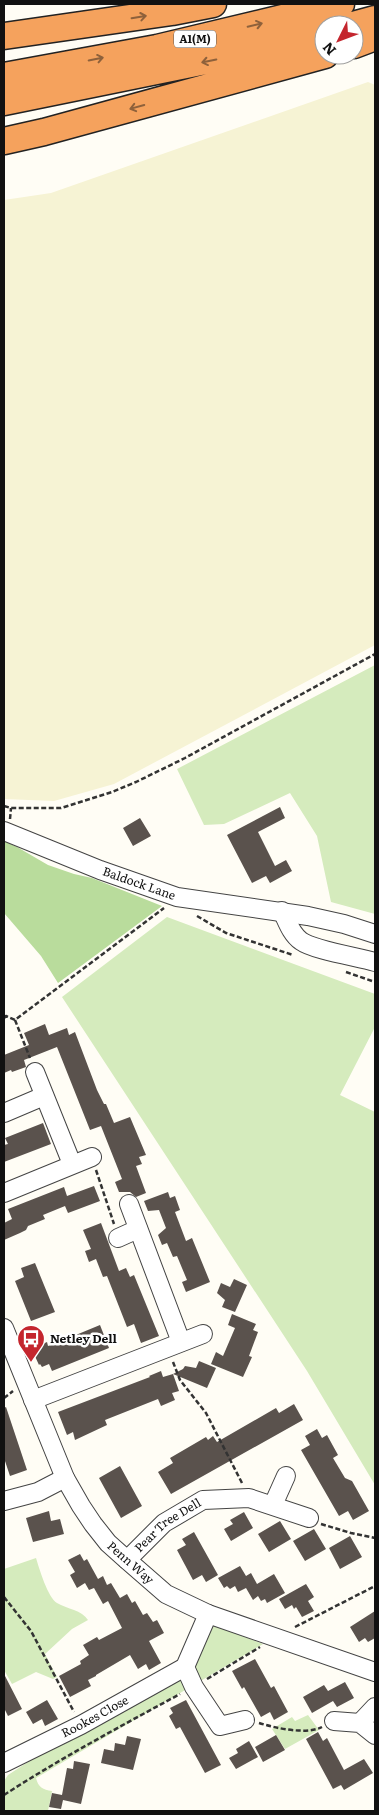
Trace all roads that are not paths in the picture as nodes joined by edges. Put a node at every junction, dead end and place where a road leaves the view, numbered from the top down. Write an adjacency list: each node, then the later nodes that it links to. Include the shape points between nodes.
1 (213, 4): 3 (highway, one-way to 1)
2 (341, 4): 6 (highway, A1(M), one-way to 2, via 157,48)
3 (4, 36)
4 (314, 36): 7 (highway, A1(M), one-way to 7, via 255,51)
5 (314, 58): 8 (highway, one-way to 8)
6 (4, 76)
7 (4, 102)
8 (4, 141)
9 (4, 831): 10 (street, Baldock Lane, via 177,897)
10 (282, 912): 11 (street, Baldock Lane, via 344,924); 12 (street, via 301,941)
11 (375, 934)
12 (375, 962)
13 (35, 1072): 14 (street)
14 (44, 1096): 15 (street); 17 (street)
15 (4, 1113)
16 (92, 1157): 17 (street)
17 (72, 1164): 18 (street)
18 (4, 1193)
19 (129, 1204): 20 (street)
20 (138, 1229): 21 (street); 24 (street)
21 (118, 1238)
22 (4, 1328): 25 (street, Penn Way)
23 (203, 1334): 24 (street)
24 (174, 1345): 25 (street)
25 (33, 1400): 27 (street, Penn Way)
26 (286, 1476): 29 (street)
27 (66, 1478): 28 (street, via 38,1492); 31 (street, Penn Way, via 93,1524)
28 (4, 1501)
29 (273, 1505): 30 (street, Pear Tree Dell); 31 (street, Pear Tree Dell, via 249,1498 203,1500 164,1523)
30 (309, 1518)
31 (127, 1560): 32 (street, Penn Way, via 166,1594)
32 (208, 1614): 33 (street); 34 (street, Penn Way)
33 (185, 1666): 36 (street, via 220,1726); 40 (street, Rookes Close, via 81,1725)
34 (375, 1672)
35 (375, 1707): 38 (street)
36 (245, 1720)
37 (334, 1720): 38 (street)
38 (360, 1723): 39 (street)
39 (375, 1735)
40 (4, 1763)

